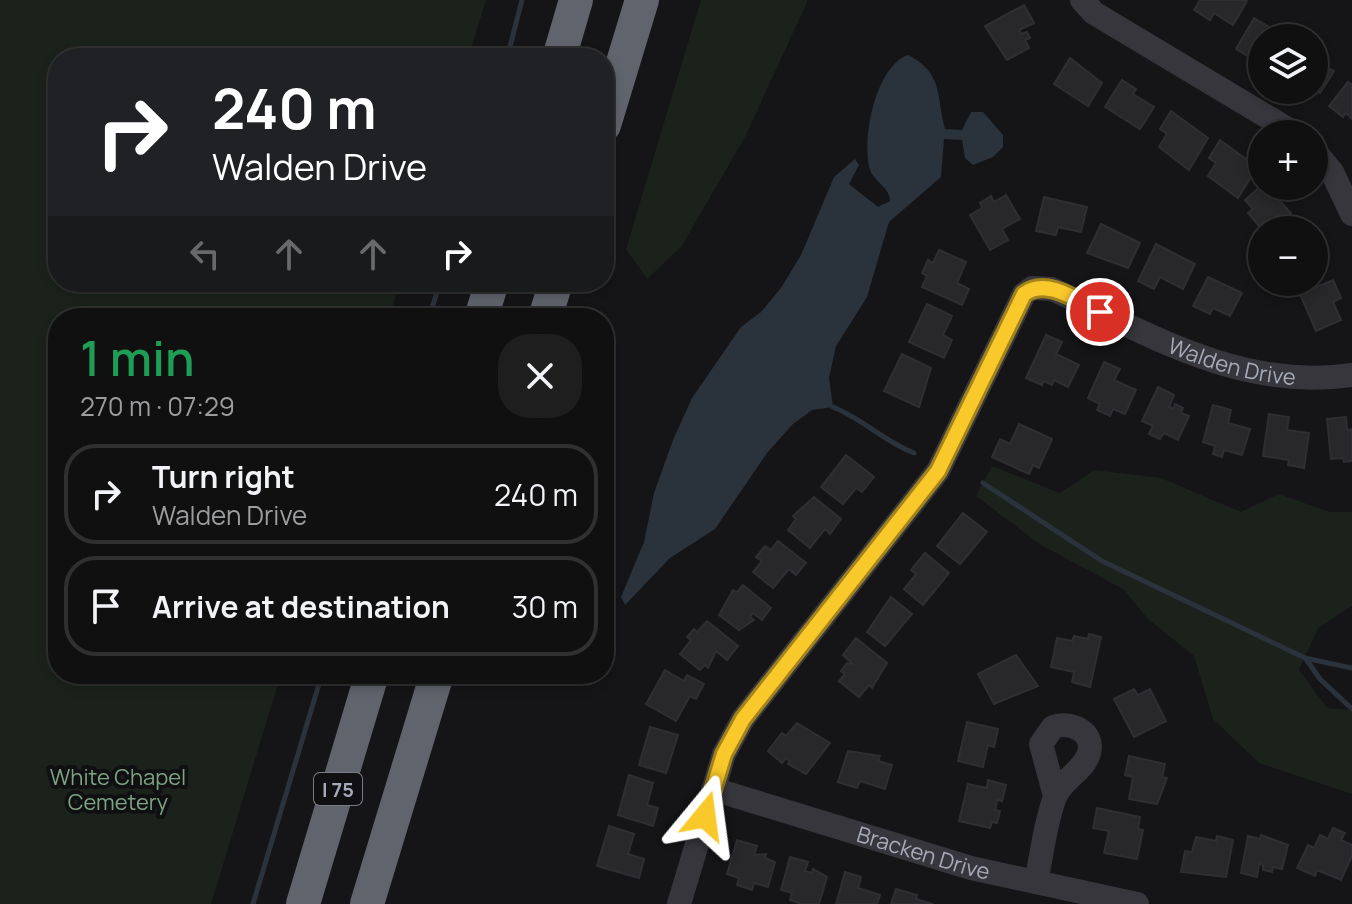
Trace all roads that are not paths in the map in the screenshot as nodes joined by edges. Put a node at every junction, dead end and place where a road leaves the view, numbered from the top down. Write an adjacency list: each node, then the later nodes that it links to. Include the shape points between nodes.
1 (576, 0): 4 (highway)
2 (642, 0): 5 (highway)
3 (1082, 0): 6 (street, via 1116,27)
4 (562, 48)
5 (614, 92)
6 (1272, 120)
7 (1328, 167): 8 (street)
8 (1352, 214)
9 (1352, 375): 12 (street, Walden Drive, via 1286,376 1207,362 1052,289 1032,288 1019,302 938,471 743,719)
10 (369, 684): 15 (highway, I 75)
11 (434, 684): 16 (highway)
12 (713, 789): 14 (street, Bracken Drive, via 971,868); 17 (street)
13 (1055, 796): 14 (street)
14 (1036, 882): 18 (street, Bracken Drive)
15 (303, 904)
16 (367, 904)
17 (679, 904)
18 (1137, 904)

